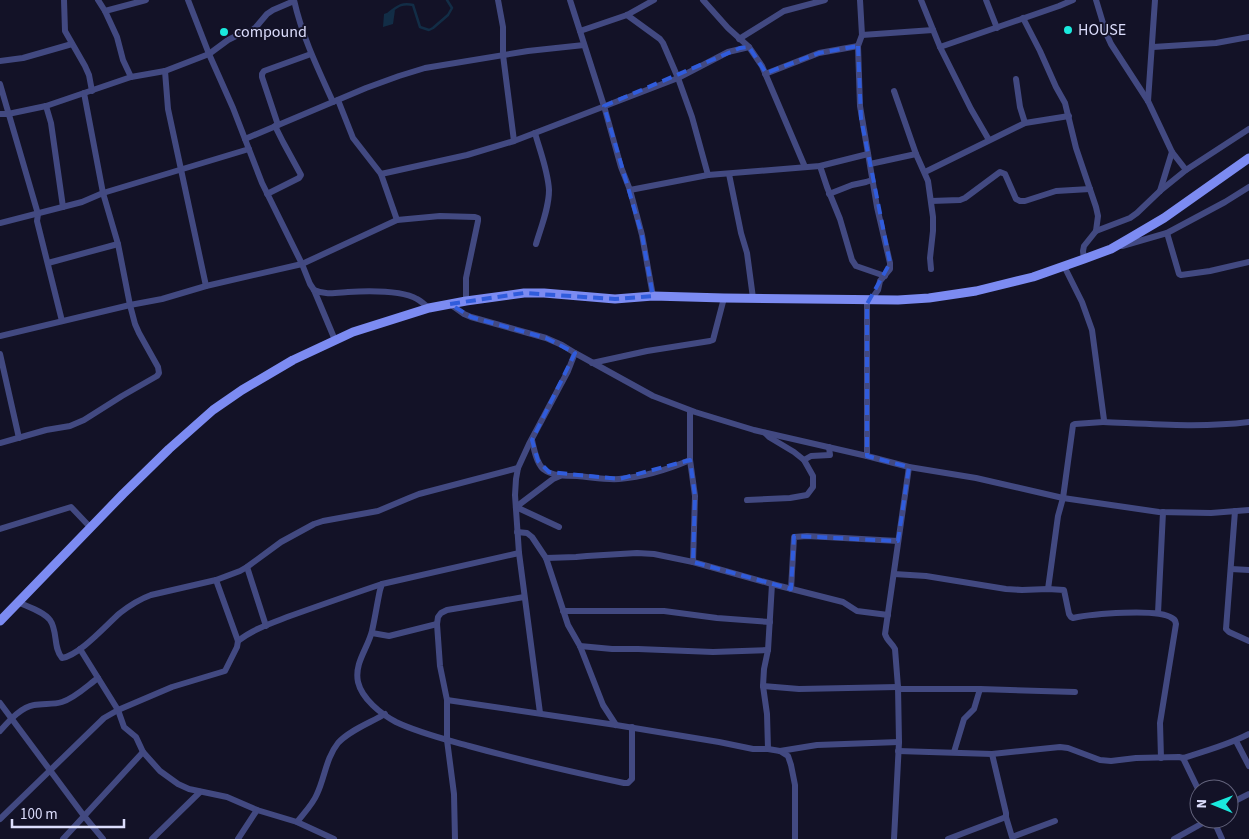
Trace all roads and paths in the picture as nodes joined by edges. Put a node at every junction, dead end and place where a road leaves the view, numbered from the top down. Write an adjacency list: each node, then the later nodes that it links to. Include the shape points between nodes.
1 (64, 0): 26 (street, via 65,31)
2 (98, 0): 17 (street)
3 (146, 0): 17 (street)
4 (188, 0): 32 (street)
5 (294, 0): 32 (street, via 273,10 256,27 228,40); 33 (street)
6 (498, 0): 34 (street, via 503,26)
7 (570, 0): 22 (street)
8 (654, 0): 18 (street)
9 (703, 0): 25 (street)
10 (825, 0): 25 (street, via 784,11)
11 (860, 0): 23 (street)
12 (921, 0): 21 (street)
13 (986, 0): 20 (street)
14 (1073, 0): 19 (street)
15 (1096, 0): 46 (street, via 1106,33)
16 (1155, 0): 31 (street)
17 (105, 11): 38 (street)
18 (627, 15): 22 (street); 39 (street, via 660,39)
19 (1023, 18): 20 (street); 51 (street, via 1066,103)
20 (997, 28): 29 (street)
21 (933, 30): 23 (street); 29 (street)
22 (580, 32): 27 (street)
23 (862, 35): 28 (street)
24 (1249, 37): 31 (street, via 1216,43)
25 (739, 39): 30 (street)
26 (72, 44): 35 (street); 42 (street, via 86,66)
27 (584, 45): 34 (street); 48 (street)
28 (858, 46): 37 (street, via 819,53); 61 (street, via 860,106)
29 (940, 46): 57 (street)
30 (749, 47): 37 (street); 39 (street, via 728,52)
31 (1153, 47): 46 (street)
32 (210, 54): 36 (street); 56 (street)
33 (311, 54): 45 (street); 53 (street, via 262,74)
34 (503, 55): 45 (street, via 425,68); 58 (street)
35 (0, 61)
36 (165, 71): 38 (street); 67 (street, via 168,109)
37 (765, 74): 66 (street)
38 (131, 77): 42 (street)
39 (678, 78): 48 (street); 72 (street)
40 (1016, 79): 52 (street)
41 (0, 84): 50 (street)
42 (92, 91): 44 (street)
43 (894, 91): 62 (street)
44 (84, 93): 47 (street); 78 (street)
45 (336, 101): 53 (street); 70 (street, via 353,138)
46 (1148, 101): 60 (street)
47 (46, 106): 50 (street); 82 (street)
48 (604, 106): 55 (street); 76 (street, via 620,167)
49 (0, 114): 50 (street)
50 (8, 114): 83 (street)
51 (1069, 116): 52 (street); 75 (street)
52 (1025, 123): 57 (street)
53 (277, 126): 56 (street); 79 (street, via 301,175)
54 (1249, 129): 68 (street)
55 (535, 133): 58 (street); 89 (street, via 549,191)
56 (245, 139): 59 (street)
57 (989, 140): 69 (street)
58 (514, 141): 70 (street)
59 (250, 149): 67 (street); 79 (street)
60 (1172, 152): 68 (street); 77 (street)
61 (868, 154): 64 (street); 65 (street)
62 (916, 154): 64 (street); 69 (street)
63 (1249, 158): 90 (main road, via 1164,218)
64 (870, 164): 73 (street)
65 (820, 166): 66 (street); 80 (street)
66 (805, 167): 71 (street)
67 (181, 170): 78 (street); 98 (street)
68 (1186, 170): 77 (street)
69 (924, 172): 81 (street)
70 (381, 174): 84 (street)
71 (729, 174): 72 (street); 102 (street, via 747,253)
72 (708, 175): 76 (street)
73 (872, 180): 80 (street); 97 (street, via 890,262)
74 (1249, 187): 87 (street)
75 (1090, 189): 81 (street, via 1056,191 1025,202 1016,199 1005,174 1000,172 965,198); 86 (street, via 1098,216)
76 (630, 190): 100 (street, via 644,242)
77 (1160, 191): 86 (street, via 1130,218)
78 (103, 192): 82 (street); 88 (street)
79 (268, 194): 94 (street)
80 (829, 194): 97 (street, via 856,266)
81 (931, 201): 96 (street)
82 (63, 207): 83 (street)
83 (38, 214): 85 (street); 93 (street)
84 (396, 220): 94 (street); 104 (street, via 455,216 478,218 466,278)
85 (0, 223)
86 (1096, 231): 91 (street, via 1084,246)
87 (1168, 233): 90 (street); 92 (street, via 1181,275)
88 (118, 244): 93 (street); 106 (street)
89 (536, 244)
90 (1111, 249): 91 (main road)
91 (1084, 259): 95 (main road)
92 (1249, 262)
93 (48, 263): 108 (street)
94 (302, 264): 98 (street); 99 (street)
95 (1064, 266): 103 (main road, via 976,291 922,299); 115 (street, via 1092,330)
96 (931, 269)
97 (885, 276): 103 (street)
98 (206, 286): 106 (street)
99 (314, 290): 107 (street, via 330,294 371,291 400,294 417,298); 110 (street)
100 (653, 296): 101 (main road); 104 (main road, via 615,299 544,293)
101 (724, 298): 102 (main road); 113 (street, via 713,340)
102 (753, 298): 103 (main road)
103 (869, 300): 122 (street)
104 (466, 301): 105 (main road)
105 (450, 304): 107 (main road); 111 (street, via 471,317 546,338)
106 (130, 305): 108 (street); 118 (street, via 137,329 160,373 77,423)
107 (429, 308): 110 (main road)
108 (62, 321): 109 (street)
109 (0, 336)
110 (335, 340): 134 (main road, via 293,360 213,410)
111 (575, 353): 113 (street); 119 (street)
112 (0, 354): 118 (street)
113 (592, 362): 114 (street, via 653,396)
114 (690, 410): 117 (street); 123 (street)
115 (1103, 422): 116 (street, via 1203,426); 128 (street, via 1073,425)
116 (1249, 422)
117 (764, 432): 121 (street); 124 (street)
118 (19, 438): 120 (street)
119 (532, 440): 126 (street); 127 (street, via 542,468)
120 (0, 443)
121 (829, 447): 122 (street); 124 (street, via 830,455 810,456)
122 (867, 456): 125 (street)
123 (690, 460): 127 (street, via 672,468 627,478); 141 (street, via 695,496)
124 (804, 460): 129 (street, via 813,476 813,487 807,495)
125 (909, 467): 128 (street); 138 (street)
126 (518, 468): 130 (street); 142 (street, via 414,496 378,511 318,522 281,542)
127 (561, 475): 130 (street)
128 (1063, 498): 132 (street); 150 (street)
129 (747, 500)
130 (516, 507): 135 (street); 137 (street)
131 (1249, 510): 133 (street)
132 (1163, 512): 133 (street); 154 (street)
133 (1235, 512): 143 (street)
134 (90, 526): 136 (street, via 71,507); 152 (main road)
135 (560, 527)
136 (0, 528)
137 (517, 532): 139 (street); 140 (street, via 532,536)
138 (898, 541): 145 (street); 149 (street, via 794,537)
139 (519, 553): 147 (street); 151 (street)
140 (546, 558): 141 (street, via 637,552); 153 (street)
141 (693, 562): 148 (street)
142 (248, 567): 146 (street); 159 (street)
143 (1231, 569): 144 (street); 162 (street, via 1226,629)
144 (1249, 570)
145 (894, 574): 150 (street, via 1006,589); 156 (street)
146 (216, 580): 161 (street); 164 (street, via 145,597 122,611)
147 (382, 584): 159 (street); 160 (street)
148 (772, 584): 149 (street); 157 (street)
149 (790, 589): 156 (street, via 843,602 857,611)
150 (1048, 589): 154 (street, via 1064,590 1073,618 1096,614)
151 (524, 597): 158 (street, via 447,610 438,617); 174 (street)
152 (18, 602): 155 (main road); 164 (street, via 50,619 62,658)
153 (564, 611): 157 (street, via 664,611); 163 (street)
154 (1158, 613): 190 (street, via 1172,618 1176,624 1160,723)
155 (2, 615)
156 (888, 615): 168 (street, via 885,634 895,649)
157 (770, 622): 165 (street)
158 (438, 624): 160 (street, via 388,636); 171 (street, via 440,666)
159 (266, 626): 161 (street)
160 (372, 633): 175 (street, via 357,668 358,681 362,692)
161 (238, 641): 173 (street, via 225,671 172,687)
162 (1249, 641)
163 (580, 646): 165 (street, via 713,652); 177 (street, via 603,704)
164 (80, 649): 166 (street)
165 (768, 650): 167 (street)
166 (98, 678): 173 (street); 176 (street, via 71,698 28,706)
167 (764, 686): 168 (street); 184 (street)
168 (898, 688): 169 (street); 183 (street)
169 (980, 689): 170 (street); 188 (street, via 974,709 964,719)
170 (1075, 692)
171 (447, 700): 174 (street); 181 (street)
172 (0, 703): 176 (street)
173 (118, 710): 187 (street, via 124,727 136,737); 193 (street, via 104,718)
174 (540, 713): 177 (street)
175 (385, 714): 181 (street, via 414,730); 201 (street, via 339,742 331,753 318,793)
176 (11, 719): 179 (street); 193 (street)
177 (616, 725): 178 (street)
178 (632, 727): 181 (street, via 632,779 624,784); 184 (street)
179 (0, 730)
180 (1249, 734): 182 (street)
181 (447, 740): 208 (street)
182 (1236, 740): 191 (street); 192 (street)
183 (899, 742): 185 (street, via 817,745); 186 (street)
184 (768, 749): 185 (street)
185 (780, 751): 209 (street, via 788,756 796,786)
186 (898, 751): 188 (street); 210 (street)
187 (143, 752): 195 (street, via 160,771 178,784); 197 (street)
188 (954, 752): 189 (street)
189 (992, 754): 190 (street, via 1060,747 1100,760); 198 (street)
190 (1161, 758): 191 (street)
191 (1183, 758): 194 (street)
192 (1249, 766)
193 (50, 771): 197 (street); 199 (street)
194 (1193, 779)
195 (200, 792): 196 (street, via 227,797); 205 (street)
196 (257, 810): 201 (street); 206 (street)
197 (84, 816): 203 (street); 204 (street)
198 (1006, 817): 200 (street, via 1012,837); 211 (street)
199 (0, 819)
200 (1055, 821)
201 (297, 822): 207 (street)
202 (1192, 829): 212 (street)
203 (63, 839)
204 (103, 839)
205 (152, 839)
206 (238, 839)
207 (334, 839)
208 (456, 839)
209 (795, 839)
210 (894, 839)
211 (948, 839)
212 (1174, 839)

